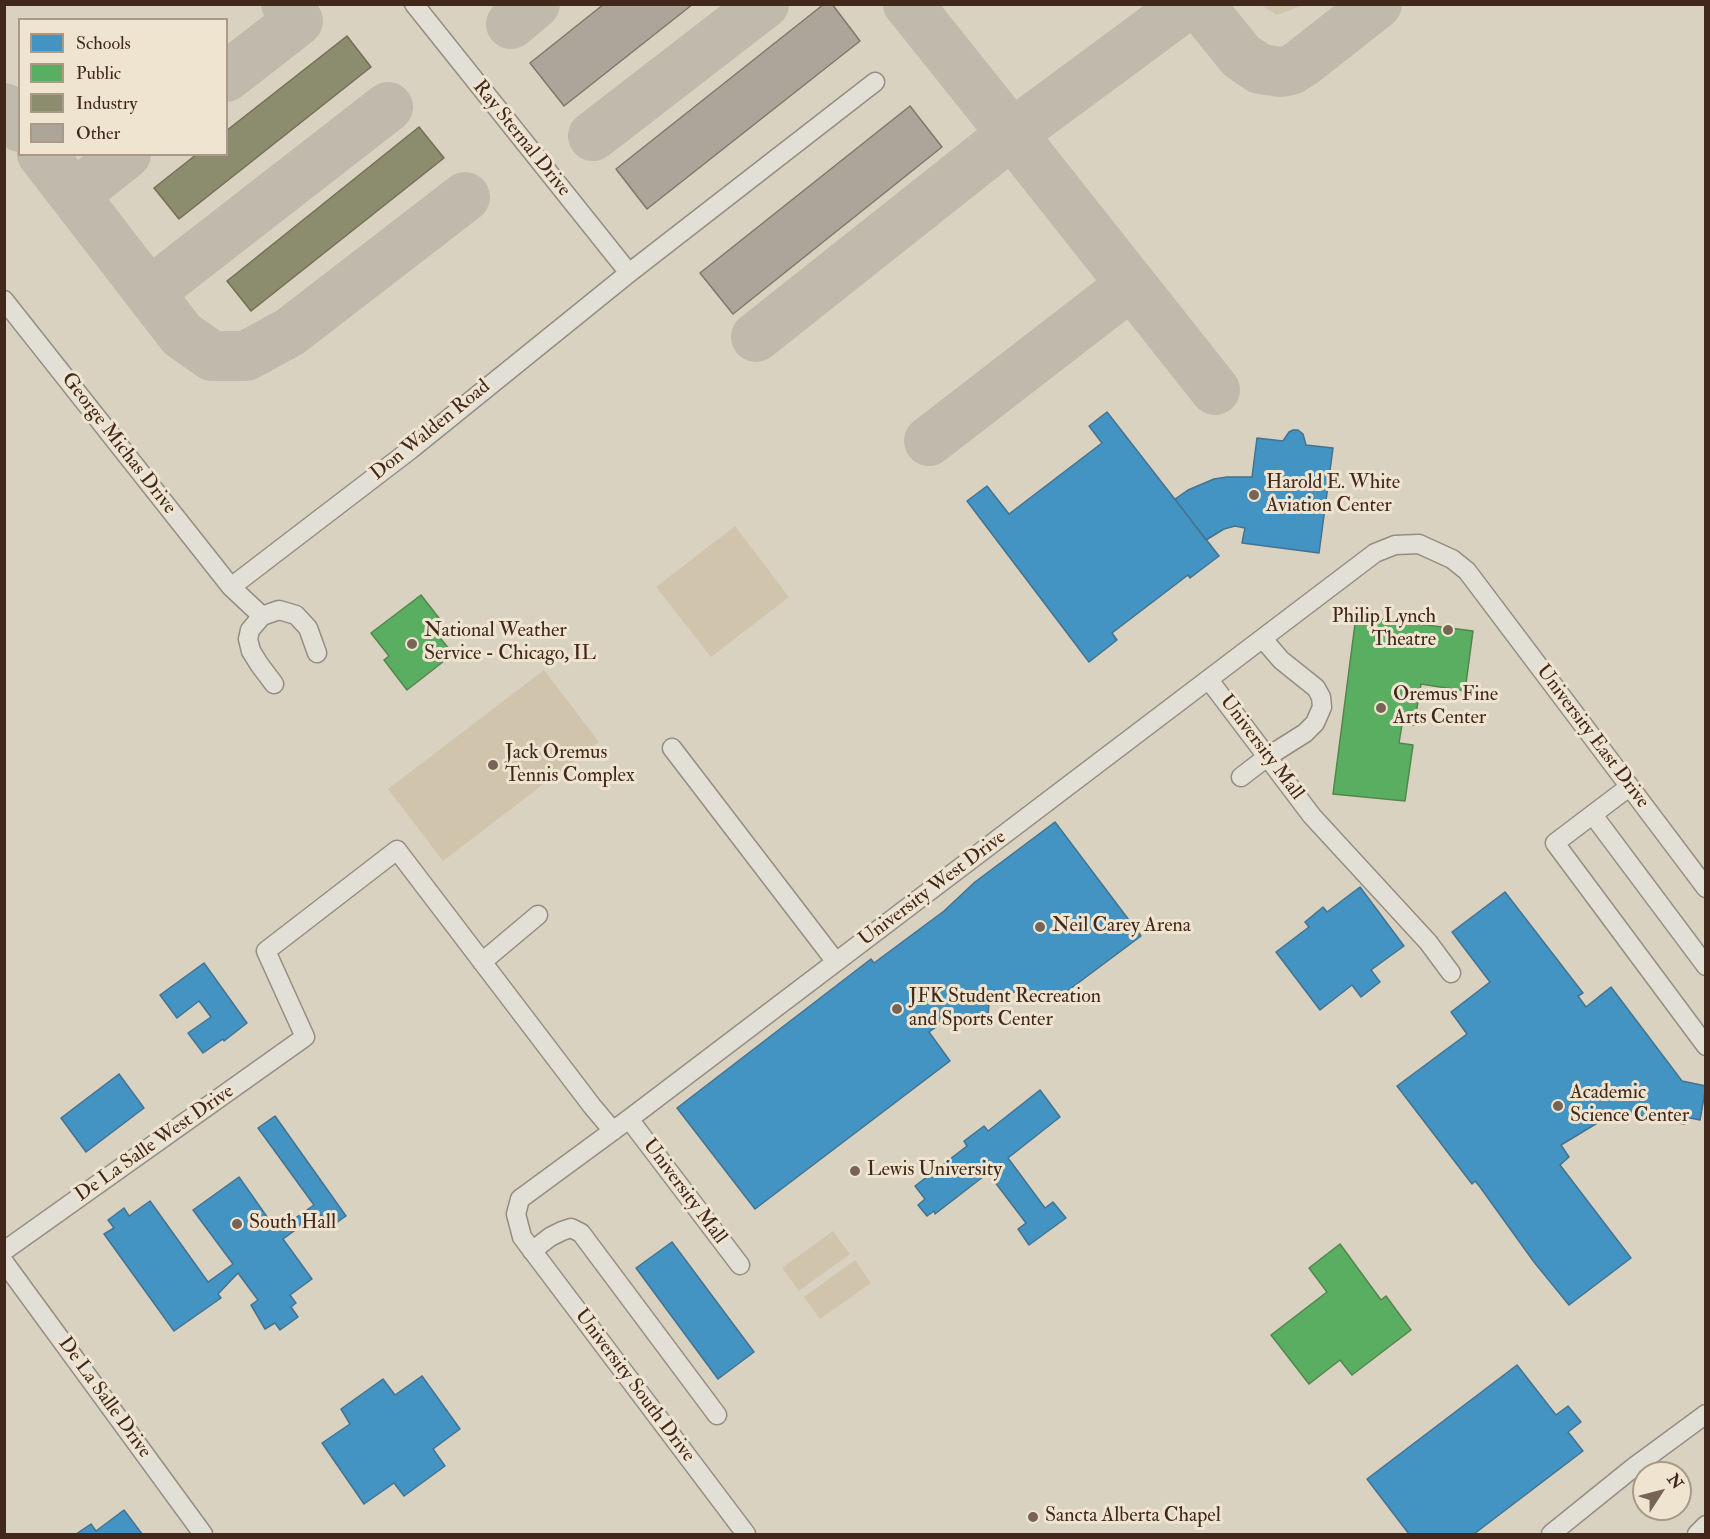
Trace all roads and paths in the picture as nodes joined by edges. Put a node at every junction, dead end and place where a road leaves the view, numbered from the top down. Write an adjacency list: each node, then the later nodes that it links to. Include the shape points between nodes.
1 (414, 4): 3 (street, Ray Sternal Drive)
2 (875, 82): 3 (street, Don Walden Road)
3 (629, 273): 6 (street, Don Walden Road, via 410,450)
4 (4, 300): 6 (street, George Michas Drive)
5 (1376, 553): 8 (street, University West Drive); 15 (street, University East Drive, via 1395,545 1419,544 1452,559 1467,571)
6 (231, 587): 7 (street, George Michas Drive)
7 (262, 616): 9 (street, via 279,610 296,615 308,628); 11 (street, via 248,639)
8 (1263, 639): 10 (street, University West Drive); 13 (street, via 1281,660 1316,688 1322,707 1305,733)
9 (317, 652)
10 (1209, 680): 13 (street, University Mall); 20 (street, University West Drive)
11 (274, 684)
12 (672, 748): 20 (street)
13 (1267, 757): 14 (street); 22 (street, University Mall, via 1312,816 1428,942)
14 (1241, 777)
15 (1629, 787): 16 (street); 17 (street, University East Drive)
16 (1593, 814): 21 (street); 23 (street, via 1555,843)
17 (1706, 888)
18 (538, 915): 19 (street)
19 (482, 962): 25 (street); 27 (street, De La Salle West Drive, via 397,850 266,951 305,1037)
20 (836, 962): 24 (street, University West Drive)
21 (1706, 966)
22 (1451, 973)
23 (1706, 1047)
24 (629, 1119): 25 (street, University West Drive); 29 (street, University Mall)
25 (613, 1131): 26 (street, University West Drive, via 520,1198 516,1214)
26 (527, 1244): 30 (street, via 571,1228 581,1233); 34 (street, University South Drive)
27 (4, 1251)
28 (4, 1262): 33 (street, De La Salle Drive)
29 (740, 1265)
30 (717, 1415)
31 (1704, 1418): 35 (street, via 1634,1467)
32 (1706, 1525): 36 (street)
33 (203, 1534)
34 (746, 1534)
35 (1551, 1534)
36 (1697, 1534)

